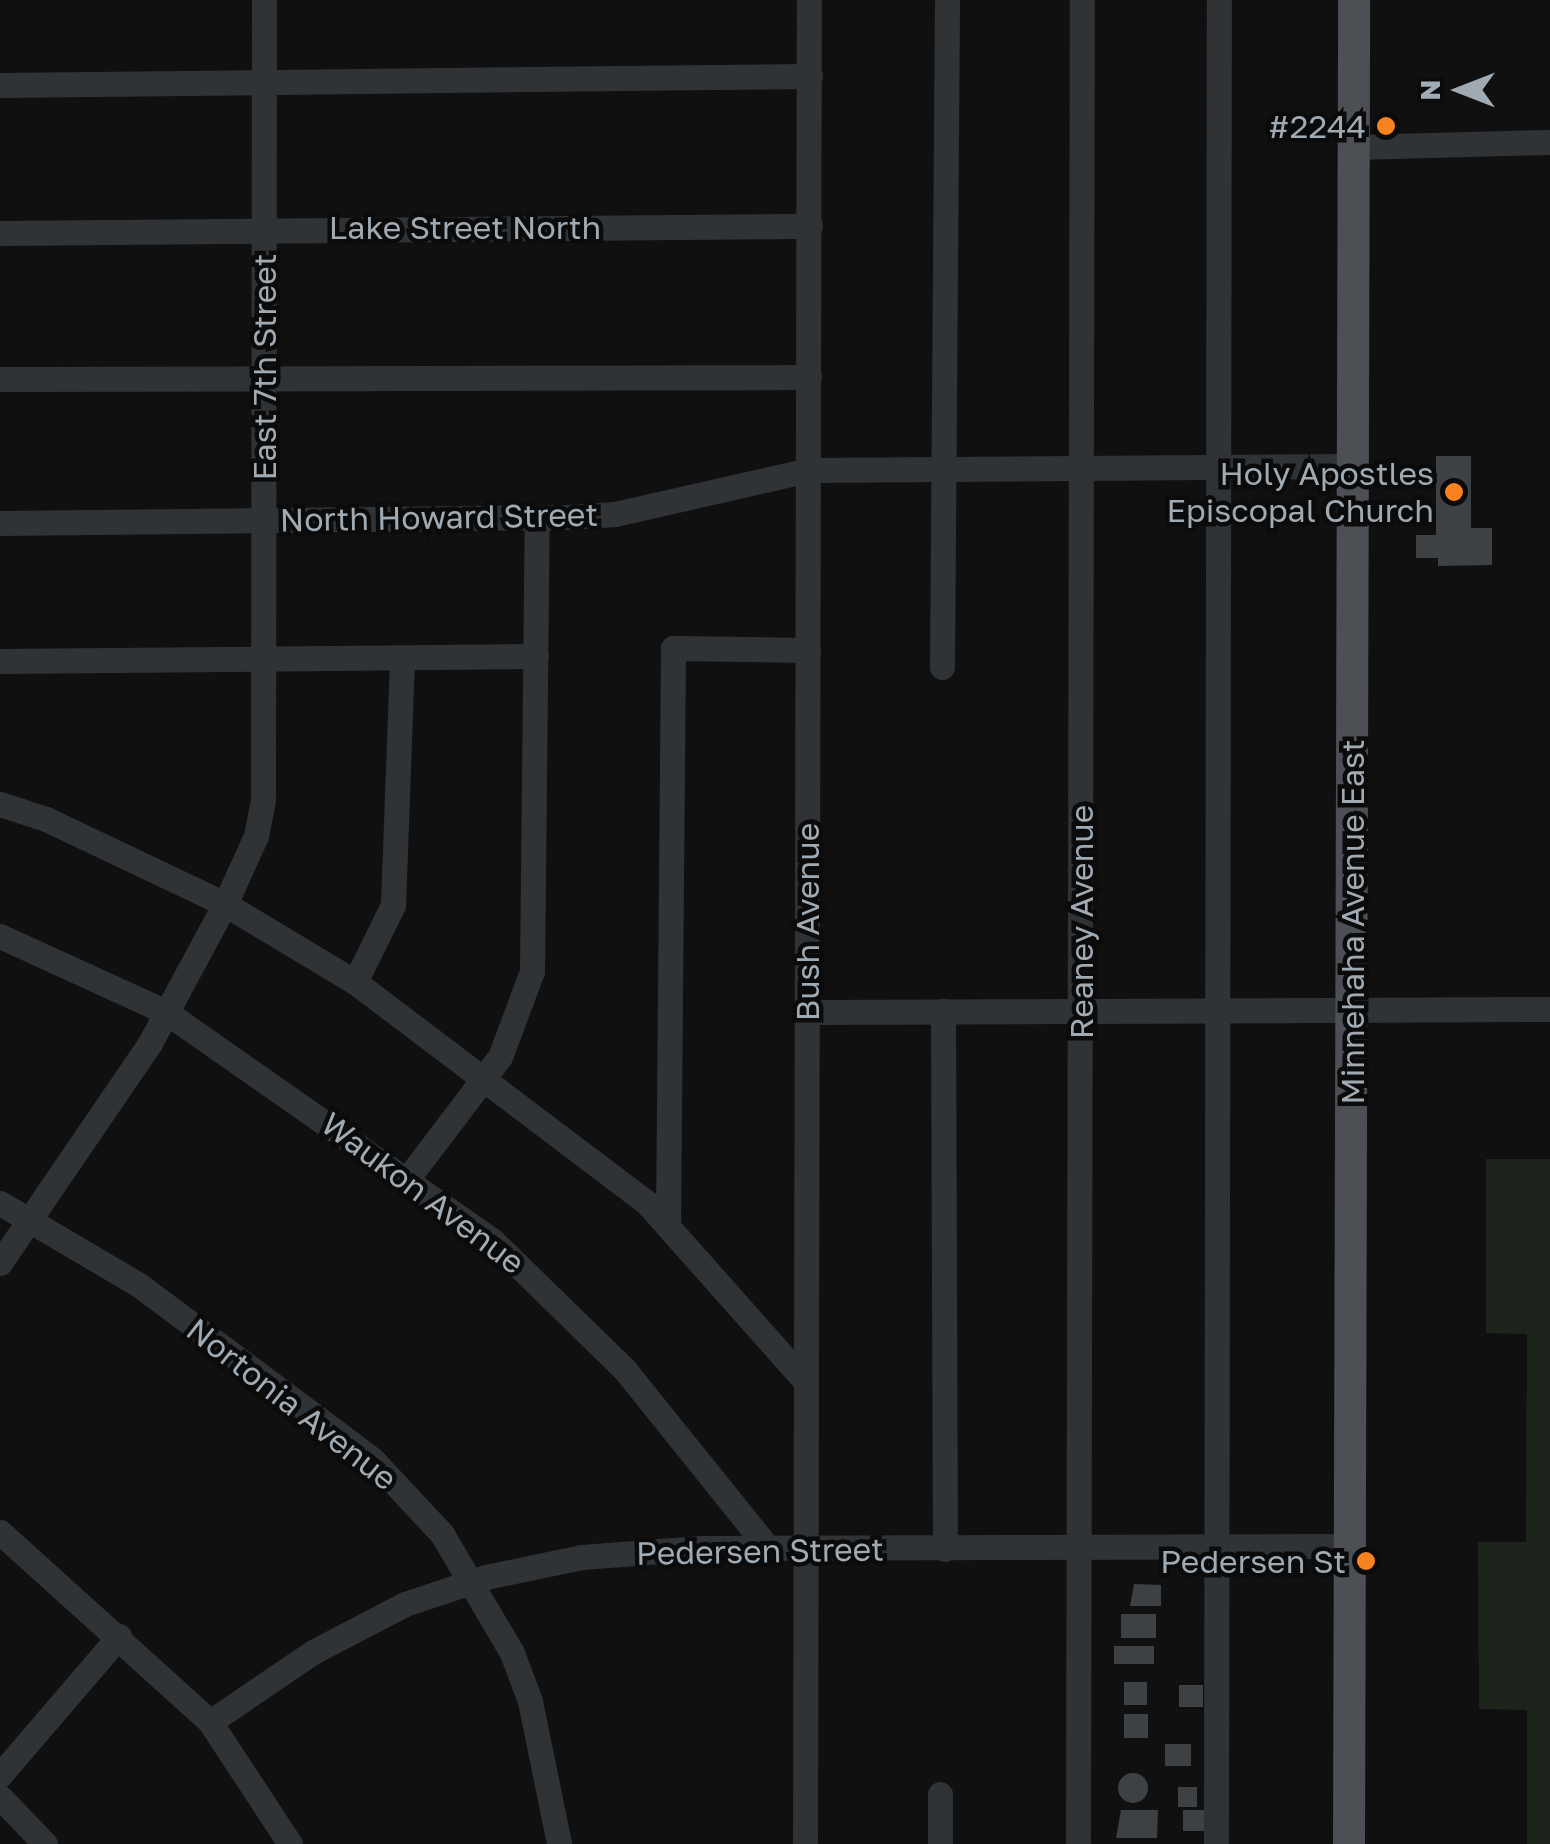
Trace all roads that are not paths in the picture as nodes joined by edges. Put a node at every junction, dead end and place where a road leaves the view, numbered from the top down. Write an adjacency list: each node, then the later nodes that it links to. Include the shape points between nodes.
1 (264, 0): 8 (street, East 7th Street)
2 (809, 0): 7 (street, Bush Avenue)
3 (947, 0): 20 (street)
4 (1082, 0): 21 (street, Reaney Avenue)
5 (1220, 0): 22 (street)
6 (1354, 0): 11 (main road, Minnehaha Avenue East)
7 (810, 76): 8 (street); 12 (street, Bush Avenue)
8 (264, 84): 9 (street); 13 (street, East 7th Street)
9 (0, 86)
10 (1550, 142): 11 (street)
11 (1354, 146): 18 (main road, Minnehaha Avenue East)
12 (810, 226): 13 (street, Lake Street North); 15 (street, Bush Avenue)
13 (263, 228): 14 (street, Lake Street North); 17 (street, East 7th Street)
14 (0, 233)
15 (809, 376): 17 (street); 19 (street, Bush Avenue)
16 (0, 379): 17 (street)
17 (265, 380): 24 (street, East 7th Street)
18 (1353, 466): 22 (street, North Howard Street); 40 (main road, Minnehaha Avenue East)
19 (809, 470): 20 (street, North Howard Street); 23 (street, North Howard Street, via 615,514); 26 (street, Bush Avenue)
20 (943, 470): 21 (street, North Howard Street); 31 (street)
21 (1084, 470): 22 (street, North Howard Street); 39 (street, Reaney Avenue)
22 (1220, 470): 37 (street)
23 (536, 519): 24 (street, North Howard Street); 27 (street)
24 (265, 520): 25 (street, North Howard Street); 28 (street, East 7th Street)
25 (0, 523)
26 (808, 650): 42 (street, Bush Avenue); 47 (street, via 673,648)
27 (536, 656): 29 (street); 43 (street, via 532,971 513,1034)
28 (264, 658): 29 (street); 30 (street); 33 (street, East 7th Street, via 264,799 256,836)
29 (402, 658): 35 (street, via 393,905)
30 (0, 661)
31 (942, 667)
32 (0, 804): 33 (street, via 46,818)
33 (224, 904): 35 (street); 41 (street, East 7th Street)
34 (0, 936): 41 (street, Waukon Avenue)
35 (356, 982): 43 (street)
36 (1550, 1009): 40 (street)
37 (1218, 1010): 39 (street); 40 (street); 55 (street)
38 (943, 1011): 39 (street); 42 (street); 56 (street)
39 (1080, 1011): 51 (street, Reaney Avenue)
40 (1351, 1011): 52 (main road, Minnehaha Avenue East)
41 (166, 1012): 44 (street, Waukon Avenue); 46 (street, East 7th Street)
42 (807, 1012): 49 (street, Bush Avenue)
43 (485, 1076): 44 (street); 47 (street)
44 (408, 1178): 53 (street, Waukon Avenue, via 493,1241 585,1326)
45 (0, 1203): 46 (street, Nortonia Avenue)
46 (32, 1218): 48 (street, East 7th Street); 57 (street, Nortonia Avenue, via 139,1285 374,1460)
47 (668, 1224): 49 (street)
48 (0, 1263)
49 (806, 1382): 54 (street, Bush Avenue)
50 (0, 1532): 58 (street)
51 (1079, 1545): 55 (street, Pedersen Street); 56 (street, Pedersen Street); 68 (street, Reaney Avenue)
52 (1349, 1546): 55 (street, Pedersen Street); 70 (main road, Minnehaha Avenue East)
53 (768, 1548): 54 (street, Pedersen Street); 57 (street, Pedersen Street, via 582,1557)
54 (805, 1548): 56 (street, Pedersen Street); 66 (street, Bush Avenue)
55 (1218, 1548): 69 (street)
56 (944, 1549)
57 (475, 1580): 59 (street, Pedersen Street, via 353,1628); 65 (street, Nortonia Avenue, via 530,1701)
58 (119, 1636): 59 (street); 60 (street)
59 (210, 1722): 64 (street)
60 (0, 1775)
61 (940, 1794): 67 (street)
62 (0, 1797): 63 (street)
63 (46, 1844)
64 (290, 1844)
65 (559, 1844)
66 (805, 1844)
67 (940, 1844)
68 (1078, 1844)
69 (1216, 1844)
70 (1349, 1844)

